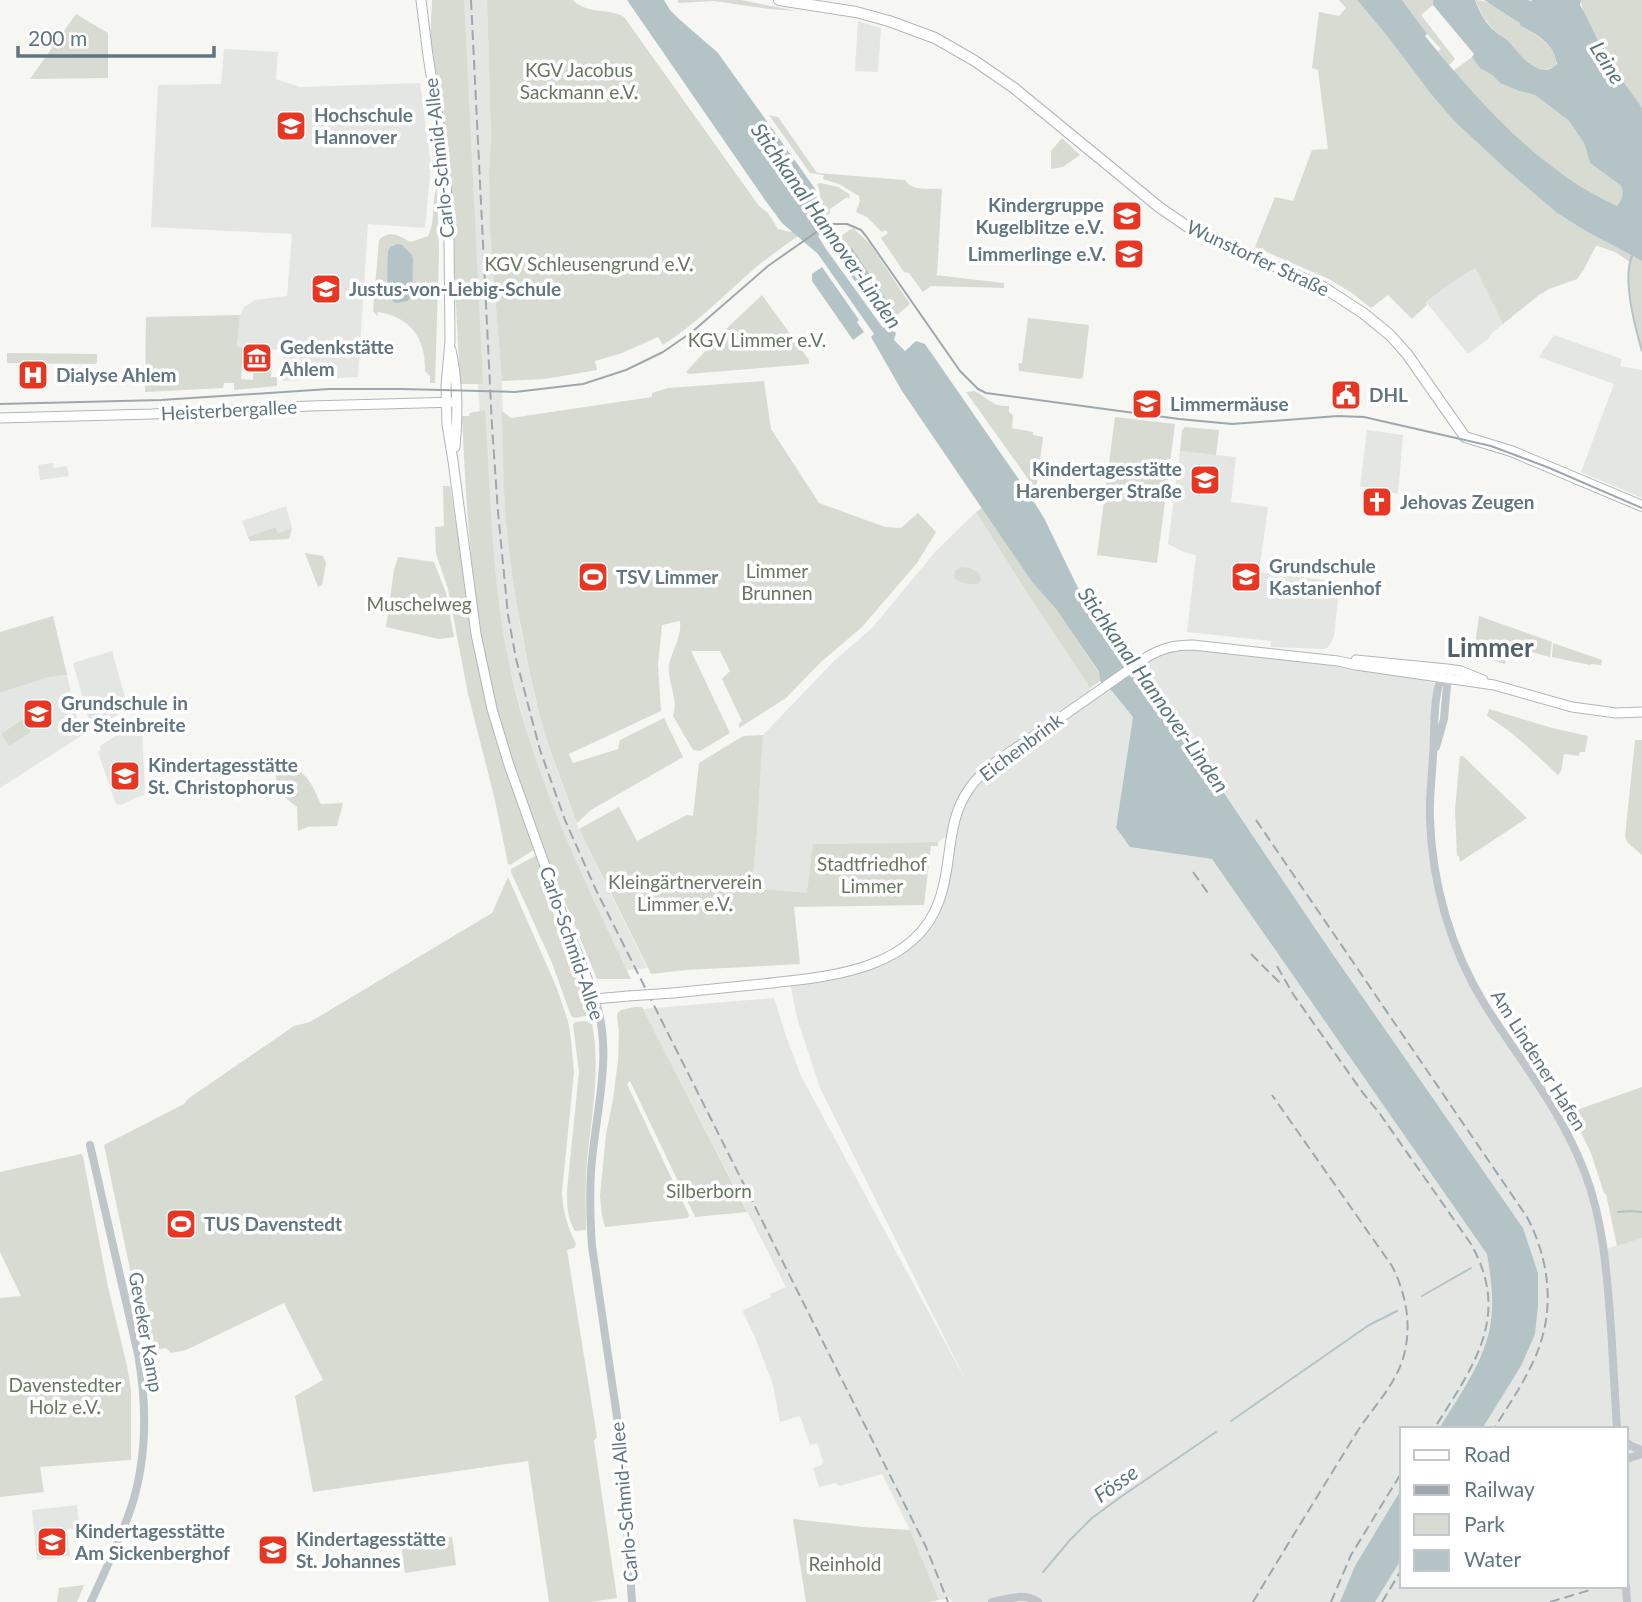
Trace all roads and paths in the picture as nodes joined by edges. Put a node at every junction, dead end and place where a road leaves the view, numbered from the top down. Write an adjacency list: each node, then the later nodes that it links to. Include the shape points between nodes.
1 (421, 0): 4 (main road, Carlo-Schmid-Allee)
2 (427, 0): 4 (main road, Carlo-Schmid-Allee)
3 (779, 0): 10 (main road, Wunstorfer Straße, via 889,21 975,61 1173,217 1323,287 1363,313 1407,354 1465,437 1511,451)
4 (424, 17): 5 (main road, Carlo-Schmid-Allee, via 446,185)
5 (450, 341): 6 (main road, Carlo-Schmid-Allee); 7 (main road, Carlo-Schmid-Allee)
6 (446, 402): 7 (main road, Heisterbergallee); 8 (main road, Heisterbergallee); 9 (main road, Carlo-Schmid-Allee)
7 (457, 402): 9 (main road, Carlo-Schmid-Allee)
8 (0, 418)
9 (453, 461): 13 (main road, Carlo-Schmid-Allee, via 476,634 492,709 518,794)
10 (1642, 506)
11 (1446, 675): 12 (main road, Eichenbrink, via 1461,671 1572,707); 13 (main road, Eichenbrink, bridge, via 1356,660 1178,645 1164,648 996,763 970,787 955,815 939,903 923,930 895,954 827,976); 15 (street, Am Lindener Hafen, via 1444,719 1433,753 1430,819 1441,897 1465,967 1559,1115 1591,1192 1607,1266)
12 (1642, 712)
13 (595, 999): 17 (street, Carlo-Schmid-Allee, via 604,1059 590,1173 590,1219 622,1451)
14 (90, 1145): 16 (street, Geveker Kamp, via 138,1354 144,1413 134,1498)
15 (1617, 1427)
16 (91, 1602)
17 (632, 1602)
18 (992, 1602): 19 (street, via 1025,1596)
19 (1038, 1602)

